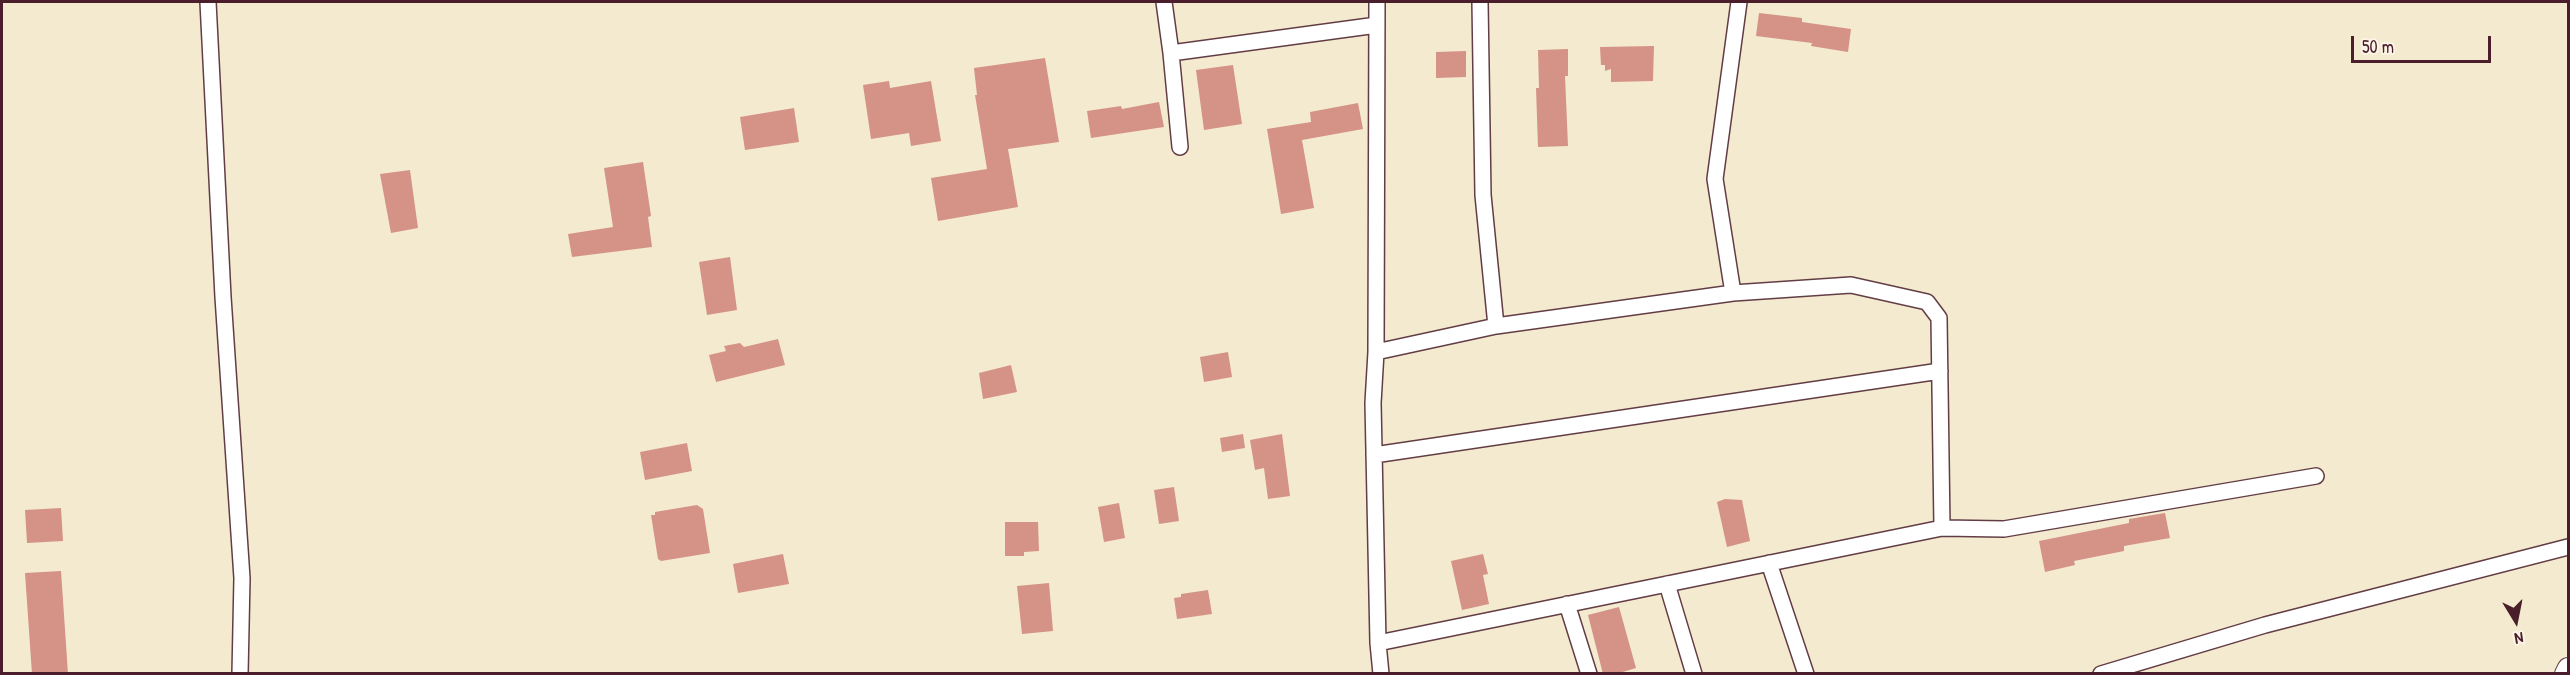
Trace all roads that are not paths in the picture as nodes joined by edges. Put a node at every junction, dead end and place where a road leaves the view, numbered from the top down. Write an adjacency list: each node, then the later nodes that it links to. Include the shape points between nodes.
1 (208, 2): 22 (street, via 242,578)
2 (1164, 2): 7 (street)
3 (1377, 2): 6 (street)
4 (1480, 2): 10 (street, via 1483,195)
5 (1739, 2): 9 (street, via 1715,179)
6 (1377, 25): 7 (street); 11 (street)
7 (1171, 53): 8 (street)
8 (1180, 147)
9 (1733, 293): 10 (street); 12 (street, via 1851,285 1927,302 1939,318)
10 (1496, 326): 11 (street)
11 (1376, 352): 13 (street)
12 (1940, 371): 13 (street); 15 (street)
13 (1374, 455): 20 (street)
14 (2316, 476): 15 (street, via 2004,529)
15 (1942, 528): 17 (street)
16 (2568, 547): 27 (street, via 2265,625)
17 (1769, 563): 18 (street); 26 (street)
18 (1667, 584): 19 (street); 25 (street)
19 (1567, 604): 20 (street); 24 (street)
20 (1378, 643): 23 (street)
21 (2568, 668): 28 (street)
22 (240, 674)
23 (1381, 674)
24 (1589, 674)
25 (1694, 674)
26 (1806, 674)
27 (2101, 674)
28 (2565, 674)

